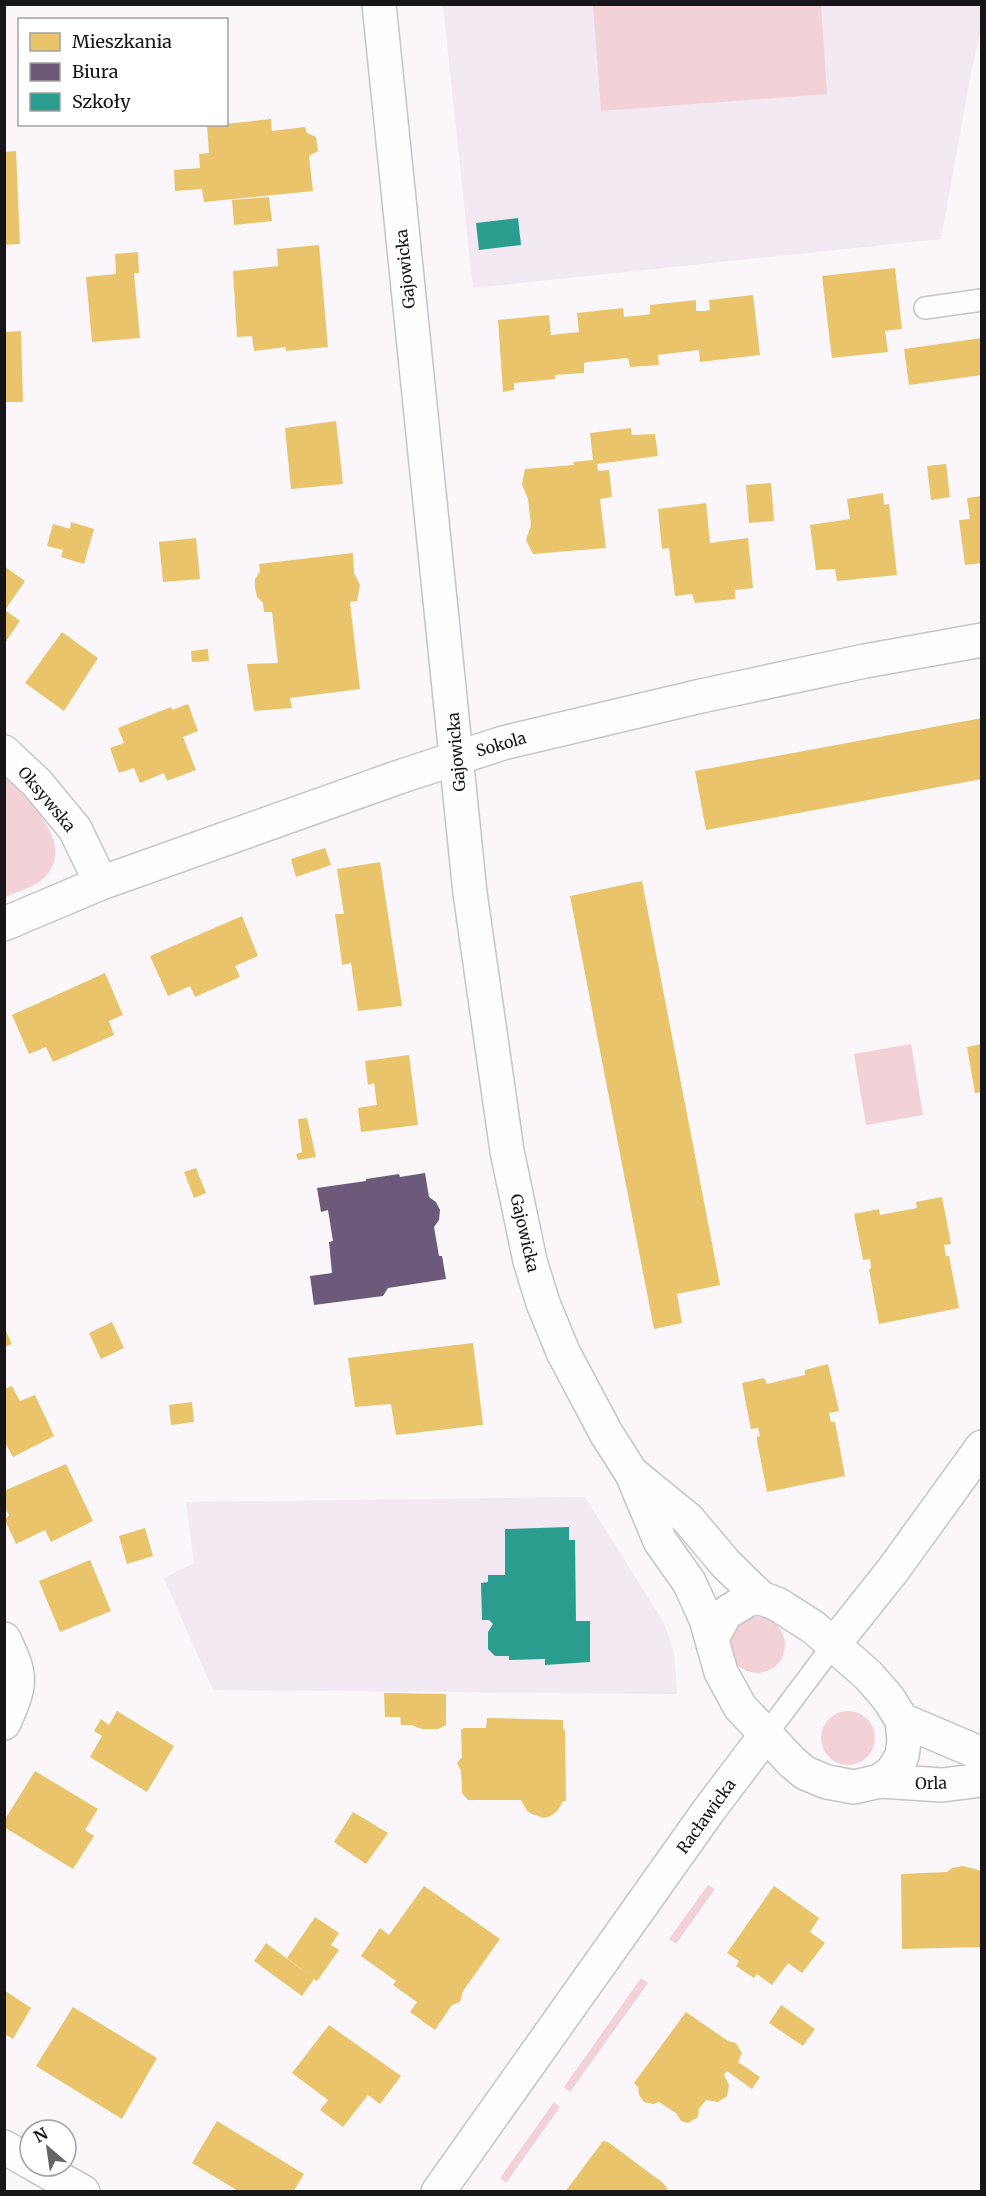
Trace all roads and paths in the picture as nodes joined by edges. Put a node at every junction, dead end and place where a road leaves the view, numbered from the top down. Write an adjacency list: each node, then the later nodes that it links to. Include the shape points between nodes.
1 (380, 4): 6 (street, Gajowicka)
2 (981, 300): 3 (lane)
3 (925, 308)
4 (981, 640): 6 (street, Sokola, via 701,696 522,737)
5 (4, 752): 7 (street, Oksywska, via 37,783 75,829)
6 (456, 758): 7 (street, Sokola); 10 (street, Gajowicka, via 470,893 507,1151 530,1261 562,1352)
7 (101, 883): 8 (street, Sokola)
8 (4, 924)
9 (981, 1447): 14 (street, Racławicka, via 893,1570)
10 (632, 1474): 11 (street, Gajowicka, via 688,1519); 12 (street, Gajowicka, via 660,1541 689,1582)
11 (761, 1598): 12 (street, via 749,1599 726,1613); 14 (street, Gajowicka, via 777,1604)
12 (712, 1638): 17 (street, Gajowicka, via 734,1698)
13 (4, 1639): 16 (street, via 18,1668 18,1691)
14 (834, 1644): 15 (street, via 868,1675); 17 (lane, Racławicka)
15 (902, 1720): 18 (street); 20 (street, via 902,1756 892,1772)
16 (4, 1723)
17 (765, 1736): 20 (street, via 805,1773 827,1782 854,1787); 25 (street, Racławicka)
18 (981, 1754)
19 (981, 1780): 20 (street, Orla, via 942,1785)
20 (880, 1781)
21 (4, 2147): 22 (street)
22 (18, 2155)
23 (58, 2178): 24 (street)
24 (83, 2192)
25 (438, 2192)

